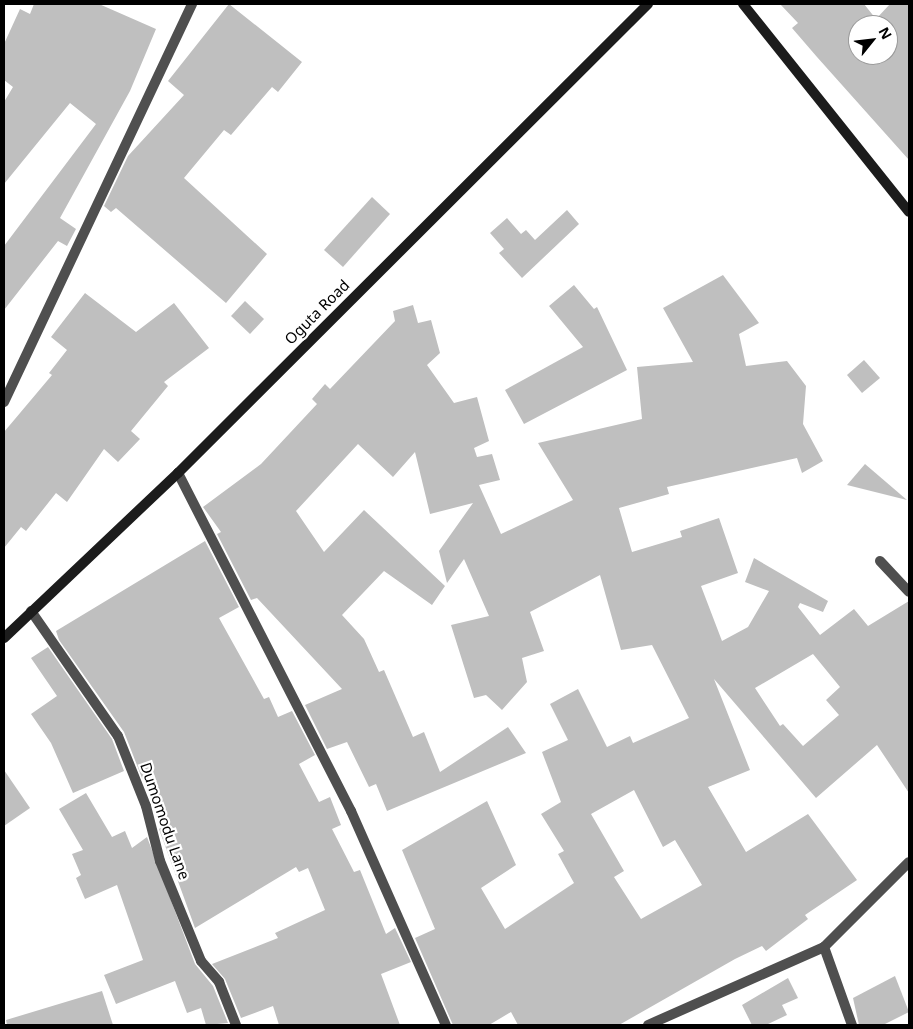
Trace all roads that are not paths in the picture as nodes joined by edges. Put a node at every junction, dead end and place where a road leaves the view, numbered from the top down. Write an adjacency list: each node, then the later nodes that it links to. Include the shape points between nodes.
1 (192, 4): 5 (street)
2 (648, 4): 6 (main road, Oguta Road)
3 (743, 4): 4 (main road)
4 (909, 212)
5 (4, 402)
6 (178, 473): 9 (main road, Oguta Road); 14 (street, via 351,811)
7 (880, 562): 8 (street)
8 (909, 592)
9 (31, 611): 10 (main road, Oguta Road); 13 (street, Dumomodu Lane, via 118,736 146,806 160,861 201,961 219,982)
10 (4, 638)
11 (909, 862): 12 (street)
12 (824, 946): 15 (street); 16 (street)
13 (236, 1025)
14 (446, 1025)
15 (648, 1025)
16 (852, 1025)

